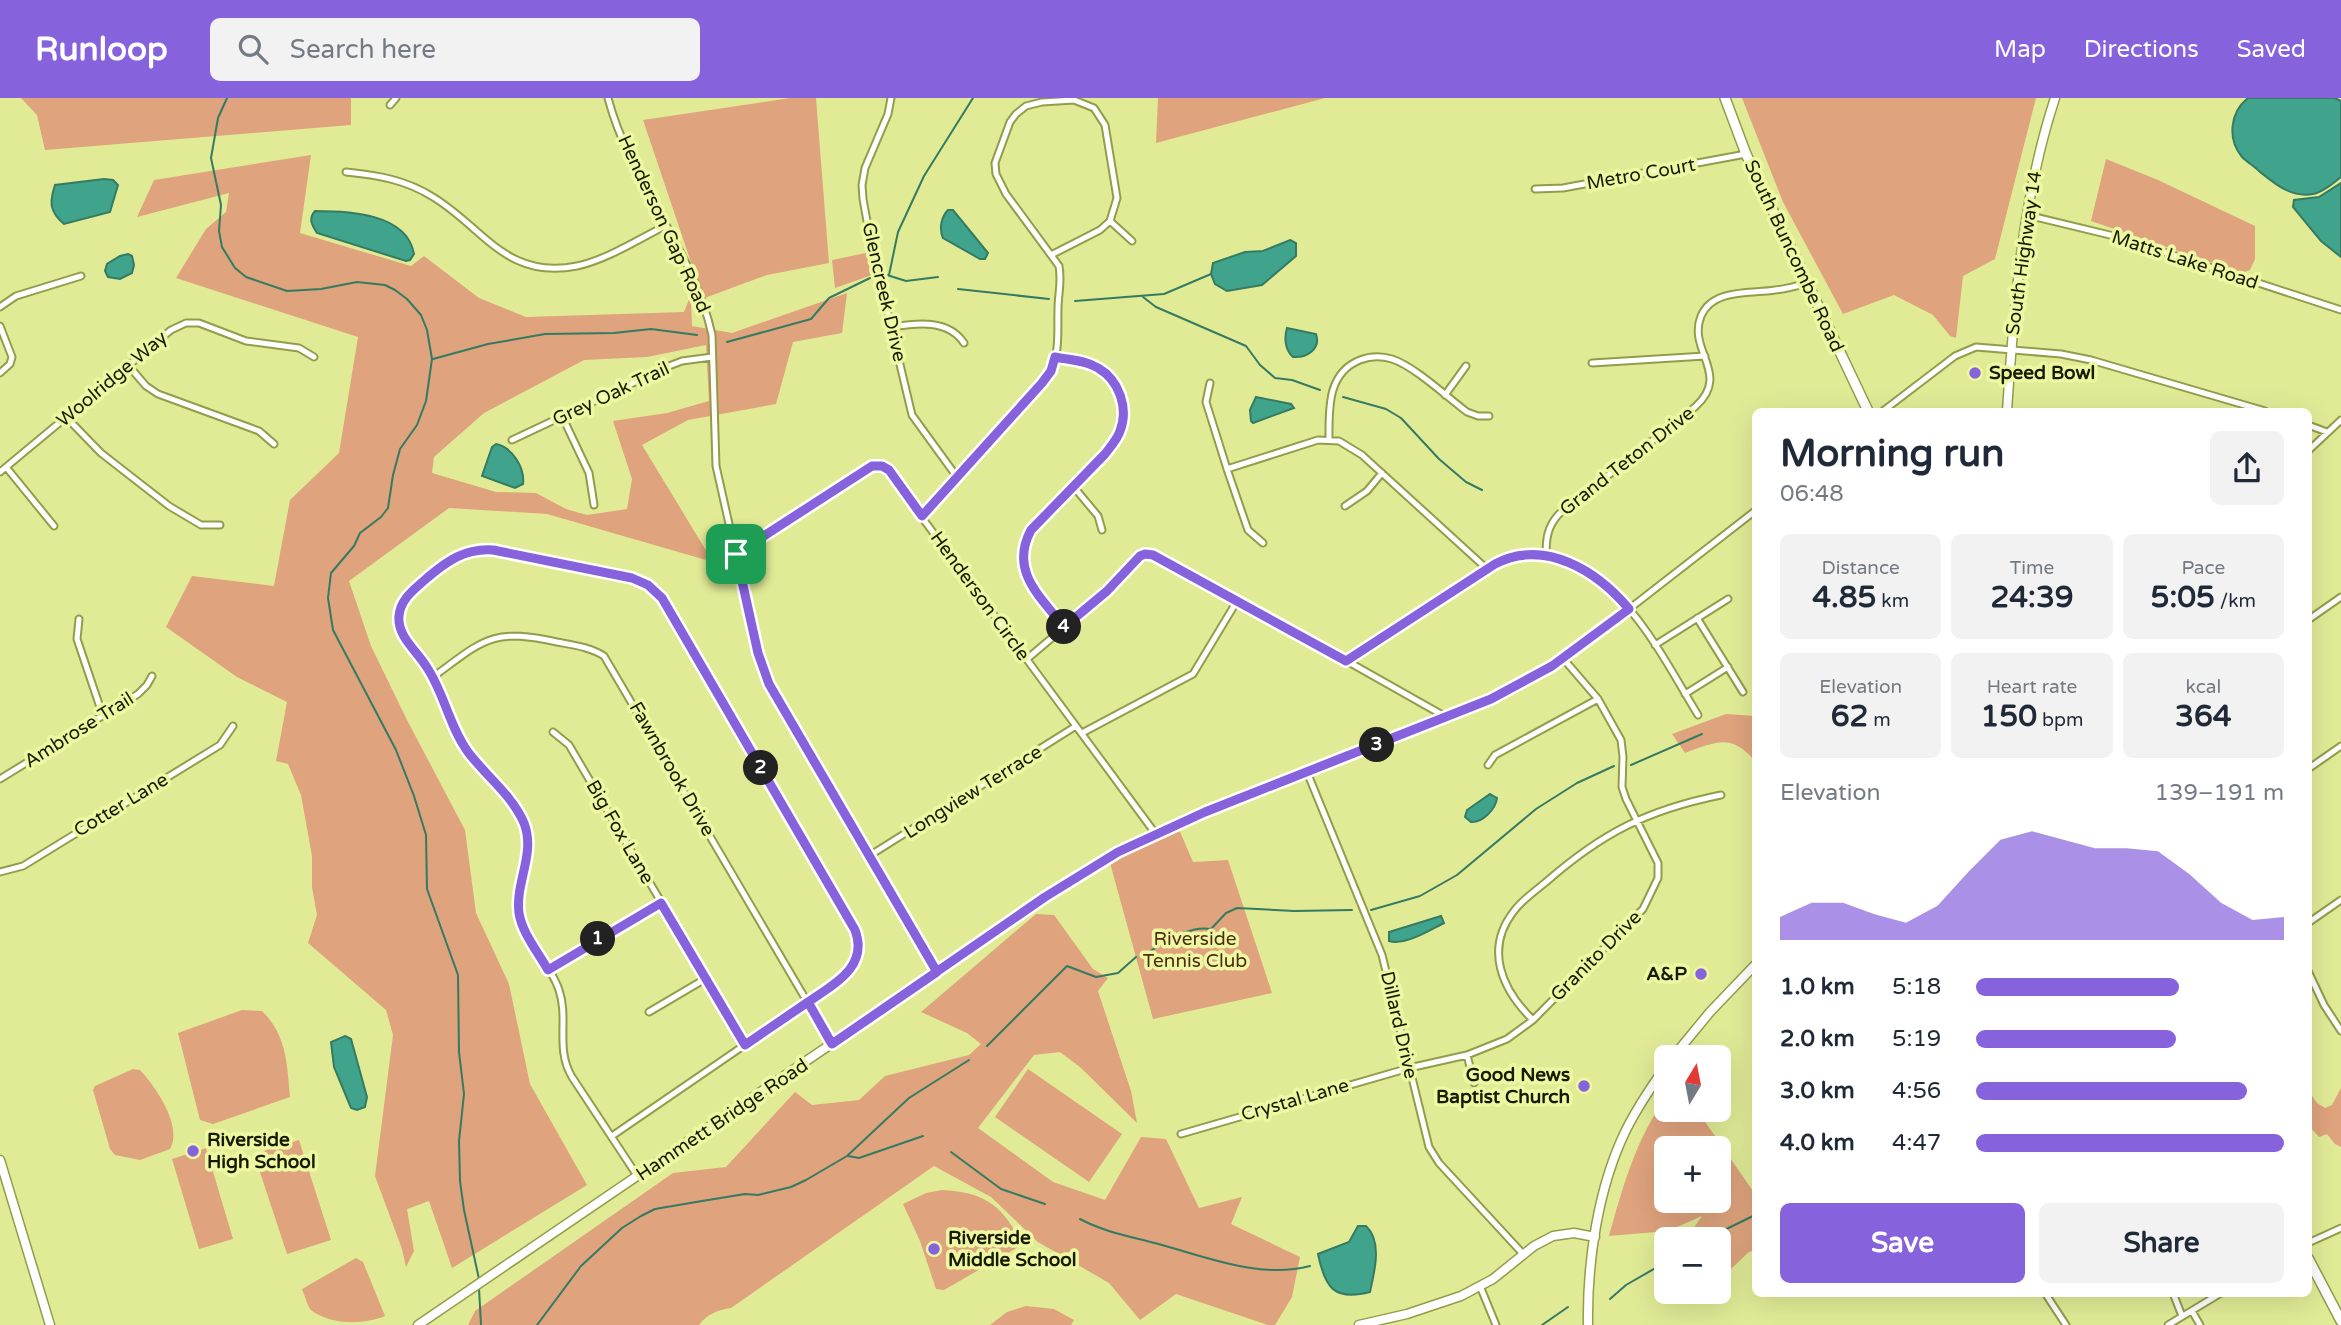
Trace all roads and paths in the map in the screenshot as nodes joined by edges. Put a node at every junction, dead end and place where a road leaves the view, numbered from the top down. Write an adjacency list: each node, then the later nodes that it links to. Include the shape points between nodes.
1 (396, 98): 6 (street)
2 (608, 98): 12 (street, Henderson Gap Road)
3 (891, 98): 20 (street, Glencreek Drive, via 862,185)
4 (1726, 98): 7 (main road, South Buncombe Road)
5 (2055, 98): 10 (street, South Highway 14)
6 (390, 105)
7 (1746, 154): 9 (street, Metro Court, via 1563,188); 16 (main road, South Buncombe Road)
8 (346, 172): 12 (street, via 409,184 435,198 505,255 541,267 567,268 592,262)
9 (1535, 189)
10 (2027, 215): 18 (street, Matts Lake Road, via 2118,237); 22 (street, South Highway 14)
11 (1110, 221): 13 (street); 14 (street); 14 (street, via 1117,190 1100,115 1074,100 1026,106 1010,122 995,163 996,174)
12 (665, 226): 25 (street, Henderson Gap Road, via 704,306)
13 (1132, 241)
14 (1053, 254): 26 (street, via 1062,278)
15 (81, 276): 17 (street, via 16,296)
16 (1807, 283): 23 (street, Grand Teton Drive, via 1733,294 1714,302 1699,324); 33 (main road, South Buncombe Road)
17 (0, 307)
18 (2341, 310)
19 (0, 326): 30 (street, via 12,357)
20 (892, 327): 21 (street, via 934,325 950,330); 51 (street, Glencreek Drive, via 912,415)
21 (964, 343)
22 (2011, 349): 34 (street, via 1976,347 1955,356); 35 (street, South Highway 14); 36 (street, via 2091,360)
23 (1705, 356): 27 (street); 62 (street, Grand Teton Drive, via 1711,379 1702,400 1559,514 1546,535)
24 (314, 357): 28 (street, Woolridge Way, via 299,348 246,341 194,322 171,330)
25 (712, 357): 37 (street, Grey Oak Trail, via 668,366); 61 (street, Henderson Gap Road, via 716,466)
26 (1055, 357): 51 (street, via 1042,383); 52 (street, via 1097,367 1115,383 1123,406 1121,431 1115,441)
27 (1592, 363)
28 (128, 365): 39 (street, Woolridge Way); 45 (street, via 159,394 259,431)
29 (1466, 366): 32 (street)
30 (0, 373)
31 (1210, 383): 48 (street, via 1206,402)
32 (1445, 396): 38 (street, via 1467,412); 43 (street, via 1393,359 1361,360 1334,385)
33 (1867, 408)
34 (1887, 408)
35 (2007, 408)
36 (2255, 408)
37 (562, 416): 44 (street, Grey Oak Trail); 53 (street, via 589,473)
38 (1489, 416)
39 (66, 417): 47 (street, Woolridge Way); 58 (street, via 101,453 169,506 196,523)
40 (2341, 420): 42 (street)
41 (2312, 426): 42 (street)
42 (2328, 432): 46 (street)
43 (1329, 439): 48 (street); 50 (street, via 1349,445)
44 (512, 440)
45 (274, 444)
46 (2312, 447)
47 (6, 467): 49 (street, Woolridge Way); 57 (street)
48 (1227, 468): 60 (street, via 1248,530)
49 (0, 472)
50 (1382, 473): 54 (street); 63 (street)
51 (957, 477): 56 (street)
52 (1073, 486): 59 (street, via 1098,516); 71 (street, via 1031,530 1023,554 1029,582)
53 (594, 505)
54 (1345, 506)
55 (1752, 513): 67 (street, Hammett Bridge Road)
56 (922, 516): 61 (street, Henderson Circle, via 889,470 875,465); 74 (street, Henderson Circle)
57 (54, 526)
58 (220, 526)
59 (1102, 530)
60 (1263, 543)
61 (736, 554): 97 (street, Henderson Gap Road, via 765,675)
62 (1546, 556): 63 (street, via 1511,557); 67 (street, via 1587,570)
63 (1486, 569): 75 (street)
64 (2341, 597): 68 (street)
65 (1728, 599): 69 (street)
66 (1237, 601): 71 (street, via 1145,554); 75 (street); 88 (street, via 1193,674)
67 (1629, 609): 72 (street); 73 (street, Hammett Bridge Road)
68 (2312, 617)
69 (1697, 618): 72 (street); 76 (street)
70 (79, 620): 83 (street, via 79,647)
71 (1064, 627): 74 (street)
72 (1655, 645): 80 (street)
73 (1565, 656): 81 (street, Granito Drive); 84 (street, Hammett Bridge Road, via 1511,690)
74 (1027, 659): 86 (street, Henderson Circle)
75 (1346, 661): 84 (street)
76 (1728, 667): 79 (street); 80 (street)
77 (152, 676): 83 (street, Ambrose Trail, via 142,691)
78 (433, 677): 103 (street, via 462,743 512,802 523,822 528,851 519,914); 107 (street, Fawnbrook Drive, via 475,645 503,636 532,637 604,656); 107 (street, via 403,635 399,613 409,594 455,557 493,550 632,578 652,587 855,930 859,946 854,965)
79 (1743, 692)
80 (1685, 694): 82 (street)
81 (1598, 699): 90 (street, via 1494,755); 95 (street, Granito Drive, via 1621,740 1622,787)
82 (1698, 715)
83 (103, 716): 93 (street, Ambrose Trail)
84 (1446, 718): 92 (street, Hammett Bridge Road)
85 (233, 726): 98 (street, Cotter Lane, via 220,745 23,866)
86 (1076, 726): 88 (street, Henderson Circle); 97 (street, Longview Terrace)
87 (553, 732): 100 (street, Big Fox Lane, via 569,744)
88 (1082, 733): 96 (street, Henderson Circle)
89 (2341, 746): 91 (street)
90 (1488, 765)
91 (2312, 766)
92 (1307, 772): 96 (street, Hammett Bridge Road); 115 (street, Dillard Drive, via 1382,955)
93 (0, 779)
94 (1721, 795): 95 (street)
95 (1636, 819): 109 (street, Granito Drive, via 1658,863 1652,894 1643,909); 109 (street, via 1572,860 1515,909 1505,925 1499,963 1504,984)
96 (1155, 833): 104 (street, Hammett Bridge Road, via 1071,879)
97 (869, 856): 104 (street, Henderson Gap Road)
98 (0, 872)
99 (2341, 900): 101 (street)
100 (661, 903): 103 (street); 105 (street, Big Fox Lane)
101 (2312, 920)
102 (1752, 968): 113 (street)
103 (548, 970): 119 (street, via 561,996 566,1064)
104 (937, 972): 111 (street, Hammett Bridge Road)
105 (705, 979): 108 (street); 112 (street, Big Fox Lane)
106 (2312, 979): 110 (street)
107 (808, 1002): 111 (street, Fawnbrook Drive); 112 (street)
108 (649, 1012)
109 (1533, 1020): 114 (street, Granito Drive, via 1507,1039)
110 (2341, 1031)
111 (832, 1044): 121 (street, Hammett Bridge Road)
112 (745, 1045): 119 (street)
113 (1683, 1045)
114 (1467, 1055): 115 (street, Granito Drive); 116 (street)
115 (1409, 1068): 118 (street, Crystal Lane); 125 (street, Dillard Drive, via 1432,1154)
116 (1474, 1083)
117 (1654, 1085): 123 (street, via 1626,1130 1611,1168)
118 (1181, 1134)
119 (612, 1136): 121 (street)
120 (0, 1160): 134 (street)
121 (638, 1177): 135 (street, Hammett Bridge Road)
122 (2341, 1228): 124 (street)
123 (1595, 1237): 125 (street, via 1553,1236); 138 (street)
124 (2312, 1240)
125 (1524, 1255): 127 (street)
126 (2312, 1266): 133 (main road)
127 (1480, 1286): 136 (street, via 1436,1306); 137 (street)
128 (2048, 1297): 139 (street)
129 (2175, 1297): 132 (street)
130 (2215, 1297): 131 (street)
131 (2192, 1311): 132 (street); 141 (street)
132 (2182, 1316): 140 (street)
133 (2341, 1321)
134 (50, 1325)
135 (418, 1325)
136 (1359, 1325)
137 (1496, 1325)
138 (1588, 1325)
139 (2066, 1325)
140 (2168, 1325)
141 (2200, 1325)

